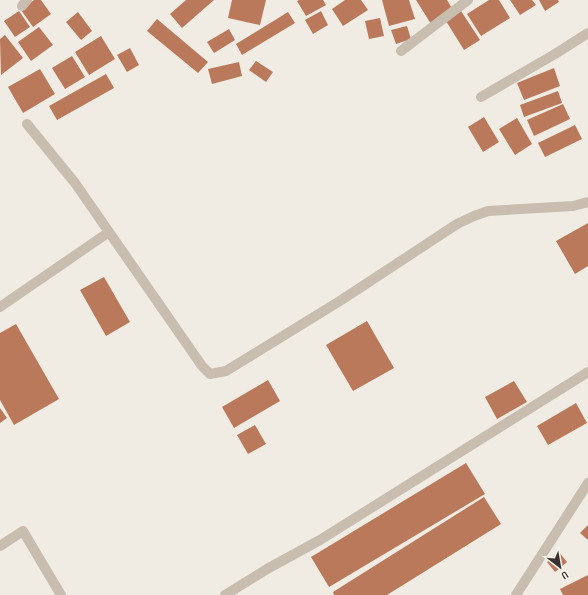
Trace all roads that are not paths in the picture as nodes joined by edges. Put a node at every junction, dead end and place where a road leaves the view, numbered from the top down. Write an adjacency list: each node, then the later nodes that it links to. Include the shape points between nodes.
1 (468, 0): 3 (street)
2 (588, 33): 4 (street)
3 (401, 51)
4 (481, 97)
5 (26, 124): 7 (street, via 75,183)
6 (588, 202): 7 (street, via 573,206 488,211 474,216 457,224 343,299 226,370 210,374)
7 (109, 232): 8 (street)
8 (0, 308)
9 (588, 372): 13 (street, via 320,540)
10 (588, 483): 14 (street)
11 (0, 546): 12 (street, via 23,531)
12 (61, 595)
13 (225, 595)
14 (516, 595)

